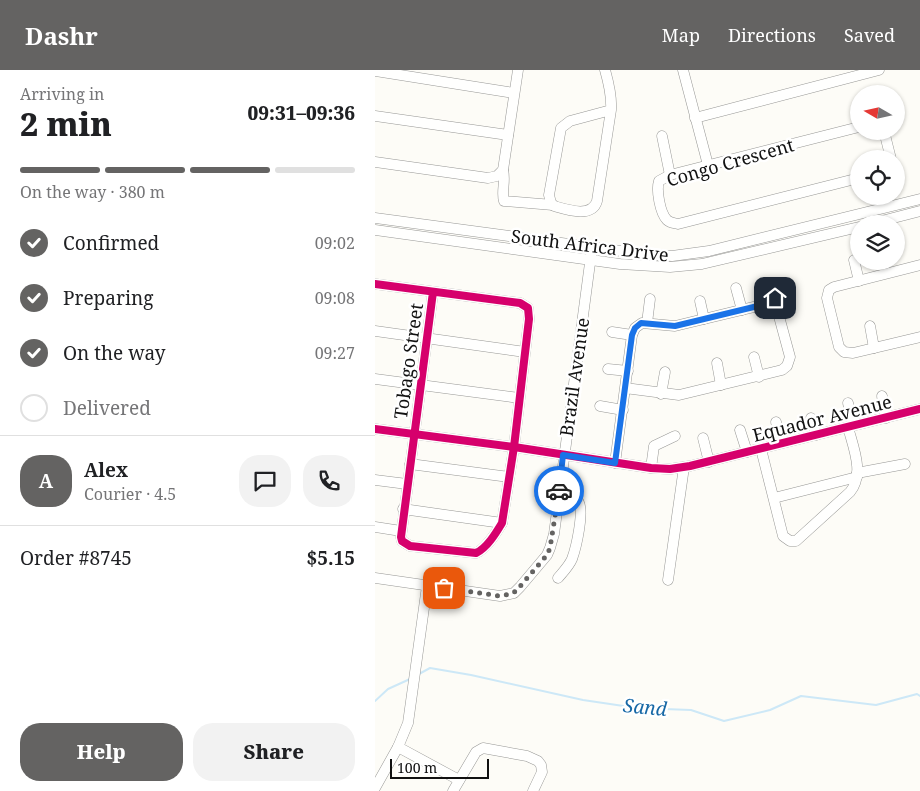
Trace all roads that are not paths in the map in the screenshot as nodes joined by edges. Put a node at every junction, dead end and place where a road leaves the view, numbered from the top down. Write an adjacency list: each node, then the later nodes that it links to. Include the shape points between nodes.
1 (518, 70): 6 (street)
2 (605, 70): 7 (street, via 612,95)
3 (683, 70): 9 (street)
4 (879, 70): 9 (street)
5 (375, 71): 6 (street)
6 (514, 93): 11 (street)
7 (611, 110): 19 (street, via 570,121 561,128 549,195); 19 (street, via 595,207 583,212)
8 (375, 116): 11 (street)
9 (695, 118): 14 (street)
10 (850, 129): 14 (street, Congo Crescent)
11 (508, 135): 15 (street)
12 (662, 136): 16 (street)
13 (375, 162): 15 (street, via 488,178)
14 (708, 165): 16 (street, Congo Crescent)
15 (503, 170): 19 (street, via 504,201)
16 (670, 176): 17 (street, Congo Crescent, via 659,181 658,190 664,216 669,222 678,224)
17 (850, 180)
18 (920, 199): 25 (street, South Africa Drive, via 695,254 672,256)
19 (553, 205)
20 (920, 211): 21 (street)
21 (904, 215)
22 (375, 218): 25 (street, South Africa Drive)
23 (850, 228): 26 (street, South Africa Drive, via 693,266 659,267)
24 (375, 230): 26 (street, South Africa Drive)
25 (592, 248): 26 (street, Brazil Avenue)
26 (591, 260): 80 (street, Brazil Avenue)
27 (920, 267): 29 (street)
28 (857, 270): 30 (street)
29 (898, 271): 30 (street)
30 (859, 281): 47 (street, via 830,289 828,302 840,349 850,354)
31 (772, 282): 37 (street)
32 (375, 284): 34 (street)
33 (736, 288): 38 (street)
34 (433, 292): 46 (street, Tobago Street); 48 (street, via 525,305 529,318)
35 (650, 299): 40 (street)
36 (700, 301): 39 (street)
37 (773, 305): 38 (street); 54 (street, via 780,316 789,361 782,370)
38 (742, 310): 39 (street)
39 (704, 319): 40 (street, via 675,326)
40 (647, 323): 44 (street, via 638,325)
41 (870, 326): 47 (street)
42 (375, 331): 46 (street)
43 (611, 332): 44 (street)
44 (632, 335): 52 (street)
45 (920, 337): 47 (street)
46 (427, 339): 48 (street); 57 (street, Tobago Street)
47 (874, 348)
48 (525, 352): 61 (street)
49 (754, 357): 54 (street)
50 (717, 363): 56 (street)
51 (608, 368): 52 (street)
52 (628, 371): 58 (street)
53 (665, 372): 59 (street)
54 (759, 377): 56 (street)
55 (375, 379): 57 (street)
56 (721, 385): 59 (street, via 682,395)
57 (419, 386): 61 (street); 72 (street, Tobago Street)
58 (625, 388): 59 (street); 65 (street)
59 (661, 394)
60 (882, 396): 67 (street)
61 (519, 398): 77 (street)
62 (848, 403): 69 (street)
63 (600, 406): 65 (street)
64 (920, 409): 67 (street, Equador Avenue)
65 (623, 410): 82 (street)
66 (811, 418): 73 (street)
67 (886, 418): 69 (street, Equador Avenue)
68 (776, 422): 76 (street)
69 (851, 426): 73 (street, Equador Avenue); 87 (street)
70 (375, 429): 72 (street, Equador Avenue)
71 (740, 430): 79 (street)
72 (413, 434): 77 (street, Equador Avenue); 83 (street, Tobago Street)
73 (816, 435): 76 (street, Equador Avenue)
74 (675, 436): 86 (street, via 654,446)
75 (703, 438): 81 (street)
76 (781, 443): 78 (street, Equador Avenue)
77 (514, 447): 80 (street, Equador Avenue); 88 (street)
78 (761, 449): 79 (street, Equador Avenue); 92 (street)
79 (747, 452): 81 (street, Equador Avenue)
80 (563, 455): 82 (street, Equador Avenue); 91 (street, Brazil Avenue)
81 (709, 462): 85 (street, Equador Avenue)
82 (615, 463): 86 (street, Equador Avenue)
83 (410, 464): 88 (street); 90 (street, Tobago Street)
84 (905, 464): 87 (street)
85 (684, 467): 86 (street, Equador Avenue); 99 (street)
86 (651, 468)
87 (857, 475): 92 (street); 92 (street, via 850,492 796,541 783,536)
88 (509, 477): 94 (street)
89 (375, 480): 90 (street)
90 (407, 484): 93 (street, Tobago Street)
91 (558, 496): 98 (street, via 578,501 582,509 571,560); 100 (street, Brazil Avenue, via 547,555 514,593 500,596)
92 (774, 498)
93 (403, 510): 94 (street); 96 (street, Tobago Street)
94 (502, 523): 96 (street, via 481,551 471,553 410,546 402,541)
95 (375, 527): 96 (street)
96 (401, 530)
97 (375, 578): 100 (street, Brazil Avenue)
98 (558, 578)
99 (668, 580)
100 (427, 586): 101 (street, via 407,728)
101 (398, 747): 102 (street); 103 (street)
102 (459, 780): 104 (street); 105 (street, via 475,752 485,748 538,761 542,772)
103 (375, 788)
104 (453, 791)
105 (533, 791)

